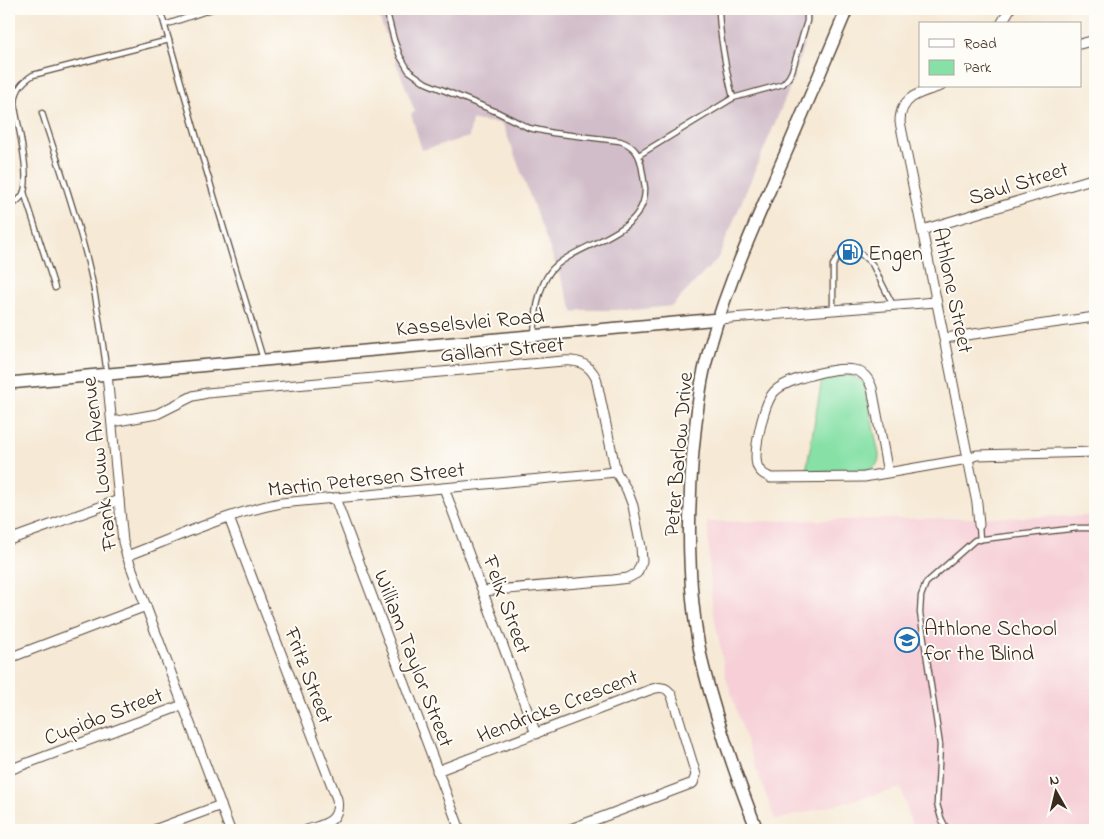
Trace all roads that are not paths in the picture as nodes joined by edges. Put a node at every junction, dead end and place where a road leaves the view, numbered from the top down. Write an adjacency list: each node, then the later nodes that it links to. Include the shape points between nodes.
1 (160, 9): 9 (lane)
2 (212, 9): 9 (lane)
3 (386, 9): 16 (lane, via 400,56 409,71 426,83 529,128 620,141 630,145)
4 (720, 9): 14 (lane, via 721,35)
5 (807, 9): 14 (lane, via 807,21 789,78 772,88)
6 (847, 9): 28 (street, Peter Barlow Drive, via 753,228)
7 (1010, 9): 8 (street)
8 (1002, 22)
9 (165, 25): 10 (lane)
10 (169, 40): 18 (lane, via 24,80 15,97 15,107 26,176); 31 (lane)
11 (1095, 40): 12 (street)
12 (1082, 43)
13 (935, 88): 20 (street, Athlone Street, via 910,98 900,116)
14 (733, 98): 16 (lane)
15 (42, 113): 32 (lane, Frank Louw Avenue, via 90,272)
16 (639, 155): 29 (lane, via 645,188 640,208 619,231 580,250 551,270 541,289)
17 (1095, 178): 20 (street, Saul Street)
18 (24, 192): 19 (lane); 23 (lane)
19 (9, 207)
20 (922, 230): 24 (street, Athlone Street)
21 (860, 254): 25 (lane, via 872,264)
22 (839, 256): 26 (lane, via 834,265)
23 (55, 288)
24 (936, 302): 25 (street, Kasselsvlei Road); 30 (street, Athlone Street)
25 (893, 305): 26 (street, Kasselsvlei Road)
26 (833, 309): 28 (street, Kasselsvlei Road)
27 (1095, 317): 30 (street)
28 (719, 319): 29 (street, Kasselsvlei Road); 61 (street, Peter Barlow Drive, via 700,389 688,543 703,663 734,769)
29 (534, 336): 31 (street, Kasselsvlei Road)
30 (945, 338): 36 (street, Athlone Street)
31 (264, 360): 32 (street, Kasselsvlei Road)
32 (107, 374): 33 (street, Kasselsvlei Road); 34 (street, Frank Louw Avenue)
33 (9, 383)
34 (112, 422): 37 (street, Gallant Street, via 157,414 207,393 576,361 589,366 596,378); 41 (street, Frank Louw Avenue)
35 (1095, 452): 36 (street, via 977,454)
36 (968, 458): 38 (street); 43 (street, Athlone Street)
37 (616, 472): 39 (street, Martin Petersen Street); 48 (street, Gallant Street, via 627,490 638,525 642,561 637,573 613,580)
38 (888, 473): 38 (street, via 864,477 766,476 756,459 761,423 772,395 784,384 818,373 848,369 860,372 872,388)
39 (444, 488): 40 (street, Martin Petersen Street); 48 (street, Felix Street)
40 (335, 498): 42 (street, Martin Petersen Street, via 281,503); 54 (street, William Taylor Street)
41 (119, 500): 45 (street); 47 (street, Frank Louw Avenue)
42 (230, 518): 47 (street, Martin Petersen Street); 58 (street, Fritz Street, via 337,799 337,811 332,820)
43 (979, 526): 46 (lane)
44 (1095, 528): 46 (lane)
45 (9, 540)
46 (980, 540): 62 (lane, via 975,540 931,578 920,602 940,745 937,804)
47 (127, 556): 49 (street, Frank Louw Avenue)
48 (484, 591): 52 (street, Felix Street)
49 (146, 606): 50 (street); 51 (street, Frank Louw Avenue)
50 (9, 658)
51 (183, 705): 53 (street, Cupido Street); 55 (street, Frank Louw Avenue)
52 (536, 734): 54 (street, Hendricks Crescent); 60 (street, Hendricks Crescent, via 655,688 666,688 672,696 696,775 693,783)
53 (9, 770)
54 (438, 771): 59 (street, William Taylor Street)
55 (221, 805): 56 (street); 57 (street, Frank Louw Avenue)
56 (154, 830)
57 (230, 830)
58 (307, 830)
59 (460, 830)
60 (568, 830)
61 (757, 830)
62 (947, 830)

